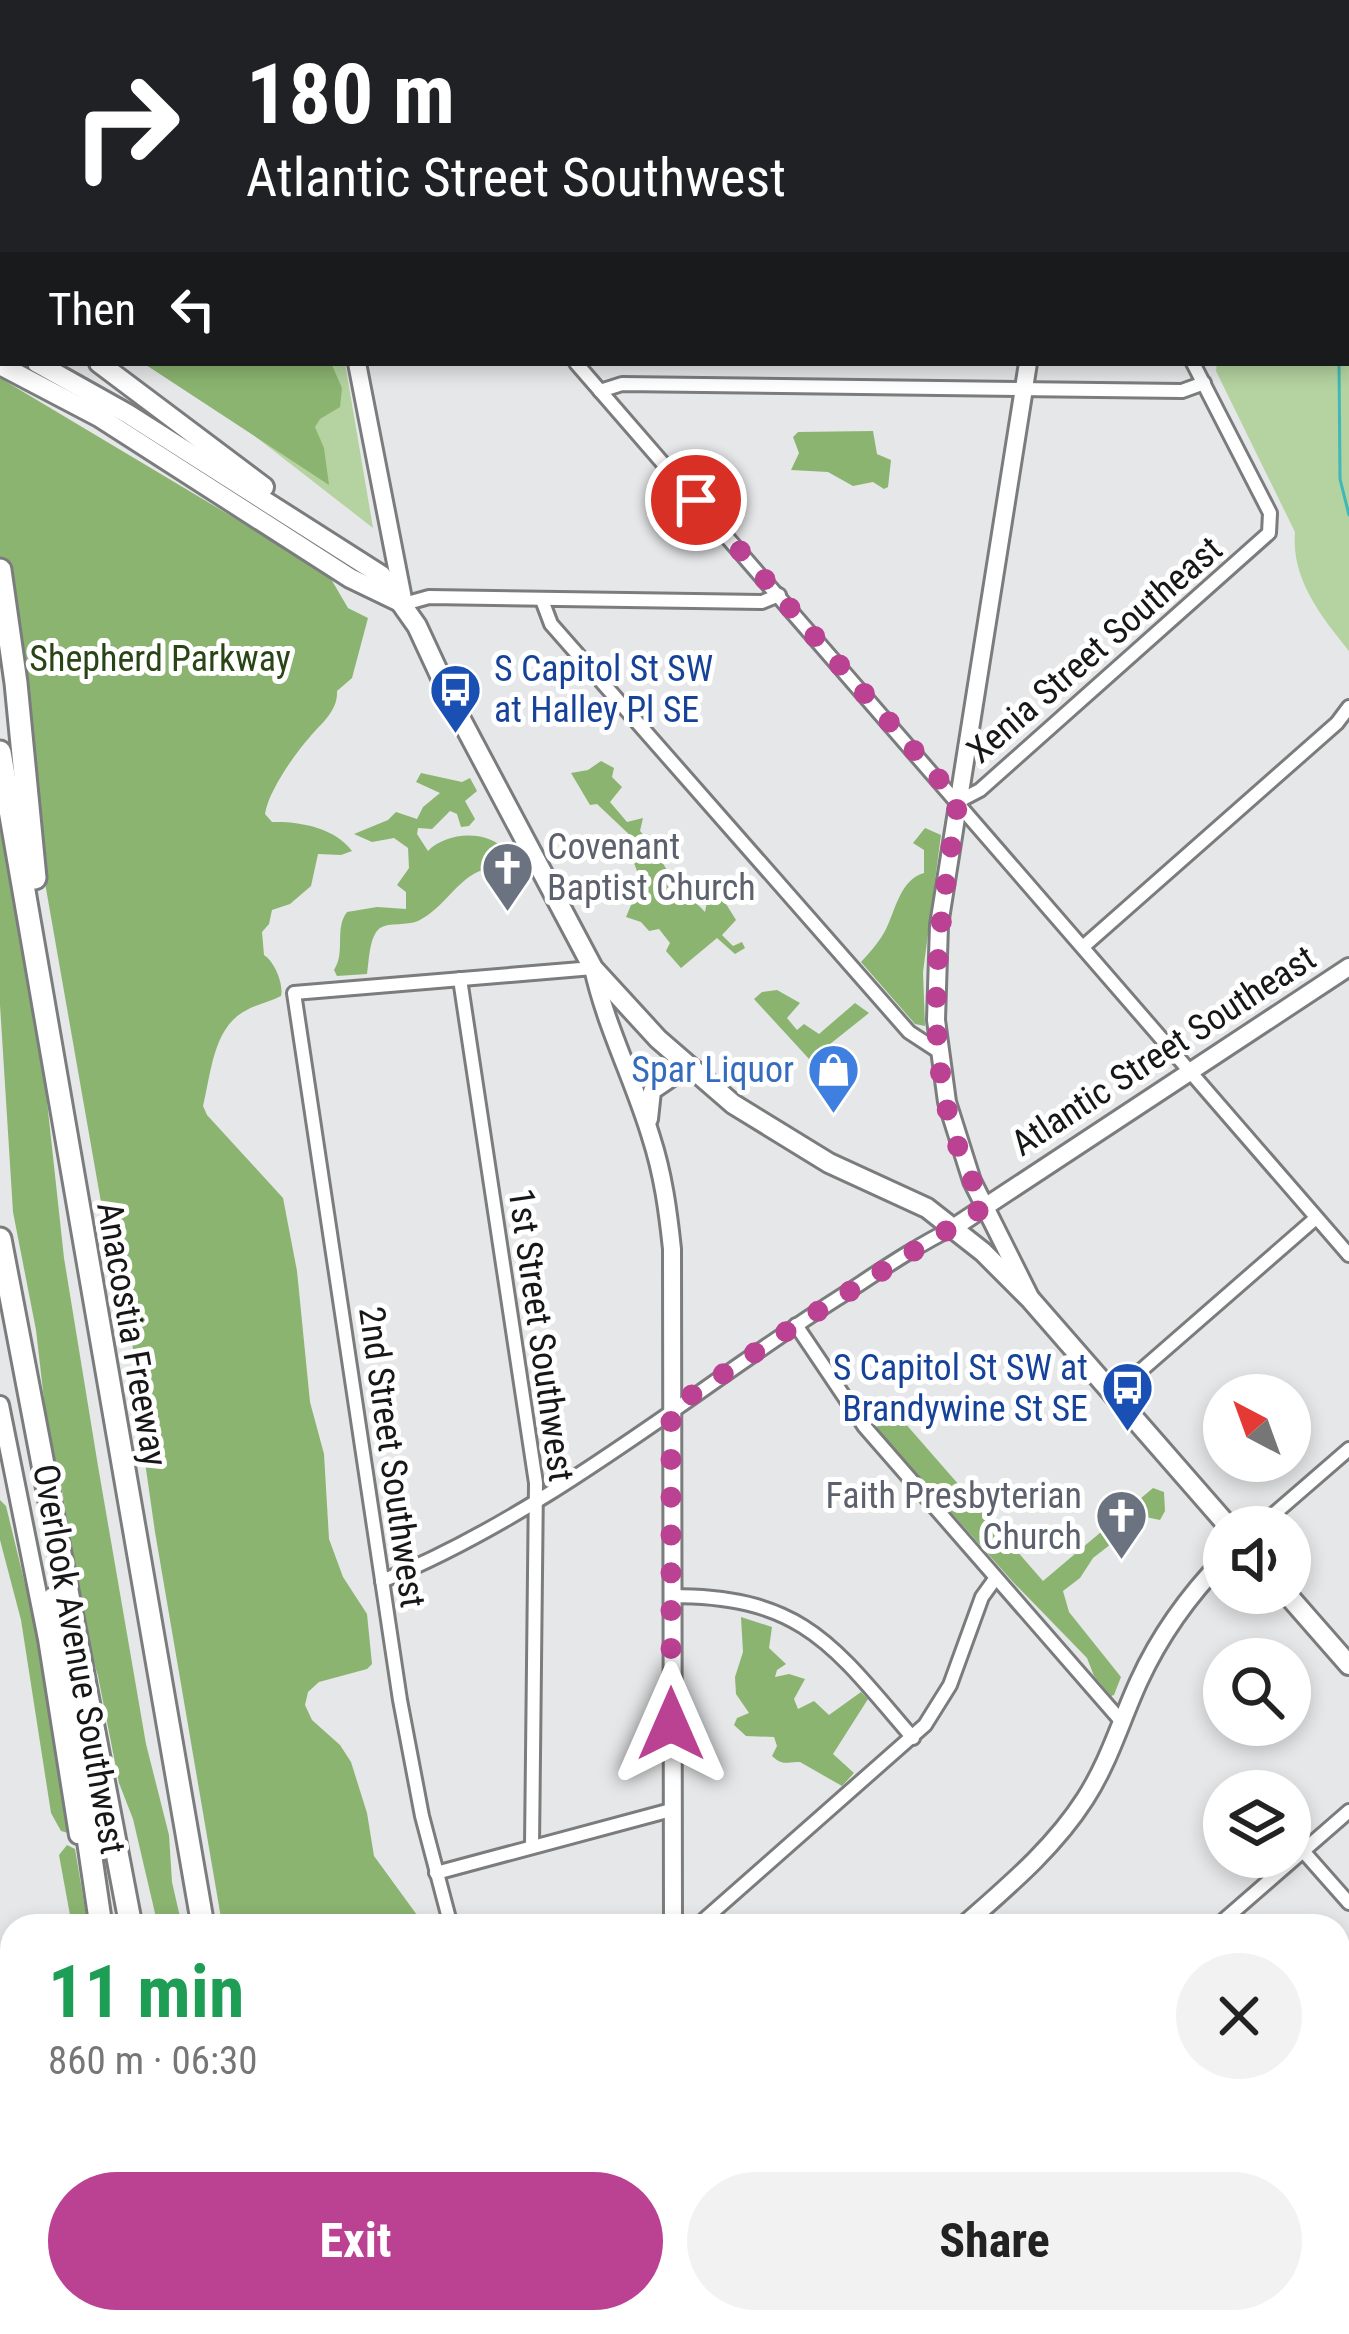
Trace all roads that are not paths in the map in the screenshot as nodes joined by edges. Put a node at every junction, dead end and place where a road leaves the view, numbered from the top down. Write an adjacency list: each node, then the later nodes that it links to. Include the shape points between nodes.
1 (2, 366): 15 (main road)
2 (43, 366): 11 (main road)
3 (102, 366): 11 (main road)
4 (358, 366): 15 (street)
5 (579, 366): 10 (street)
6 (1028, 366): 9 (street)
7 (1195, 366): 8 (street)
8 (1204, 383): 9 (street, via 1182,391); 18 (street, Xenia Street Southeast, via 1270,513 1266,537)
9 (1024, 389): 10 (street, via 622,384); 18 (street)
10 (600, 391): 13 (street)
11 (312, 530): 15 (main road, via 375,570)
12 (0, 570): 24 (highway)
13 (779, 595): 14 (street, via 762,602); 18 (street)
14 (542, 601): 15 (street, via 429,597); 23 (street, via 551,624 909,1032)
15 (404, 604): 21 (main road)
16 (1349, 707): 19 (street)
17 (0, 752): 24 (highway, Anacostia Freeway)
18 (958, 801): 19 (street); 23 (street, via 935,965)
19 (1084, 946): 25 (street)
20 (1349, 967): 25 (street, Atlantic Street Southeast)
21 (593, 968): 22 (street); 26 (main road); 27 (street)
22 (460, 979): 40 (street, 1st Street Southwest); 44 (street, 2nd Street Southwest, via 293,993)
23 (938, 1051): 28 (street, via 958,1140)
24 (52, 1057): 62 (highway, Anacostia Freeway)
25 (1190, 1070): 28 (street, Atlantic Street Southeast); 29 (street)
26 (692, 1071): 27 (street, via 652,1091); 30 (main road, via 792,1142)
27 (650, 1132): 37 (street, via 672,1249)
28 (986, 1206): 30 (street, Atlantic Street Southeast); 33 (street)
29 (1316, 1218): 32 (street); 35 (street)
30 (953, 1228): 33 (main road); 34 (street)
31 (0, 1239): 38 (highway)
32 (1349, 1255)
33 (1031, 1300): 35 (main road)
34 (796, 1325): 37 (street); 43 (street, via 864,1426)
35 (1114, 1394): 41 (main road)
36 (0, 1405): 60 (street, Overlook Avenue Southwest)
37 (671, 1409): 40 (street); 46 (street)
38 (37, 1449): 59 (highway); 61 (highway)
39 (1349, 1449): 42 (street)
40 (535, 1501): 44 (street); 54 (street, 1st Street Southwest)
41 (1210, 1506)
42 (1283, 1506)
43 (995, 1579): 49 (street); 50 (street, via 945,1695)
44 (382, 1581): 56 (street, 2nd Street Southwest)
45 (1203, 1584): 49 (street, via 1167,1628)
46 (671, 1596): 50 (street, via 751,1602 801,1623 840,1654); 51 (street)
47 (1304, 1614): 48 (main road)
48 (1349, 1665)
49 (1122, 1722): 66 (street, via 1065,1827)
50 (913, 1738): 65 (street)
51 (671, 1810): 54 (street); 64 (street)
52 (1349, 1811): 53 (street)
53 (1311, 1844)
54 (532, 1846): 56 (street)
55 (1311, 1860): 58 (street)
56 (436, 1873): 63 (street, 2nd Street Southwest)
57 (1272, 1878): 67 (street)
58 (1349, 1904)
59 (96, 1914)
60 (96, 1914)
61 (129, 1914)
62 (201, 1914)
63 (448, 1914)
64 (673, 1914)
65 (711, 1914)
66 (976, 1914)
67 (1231, 1914)

